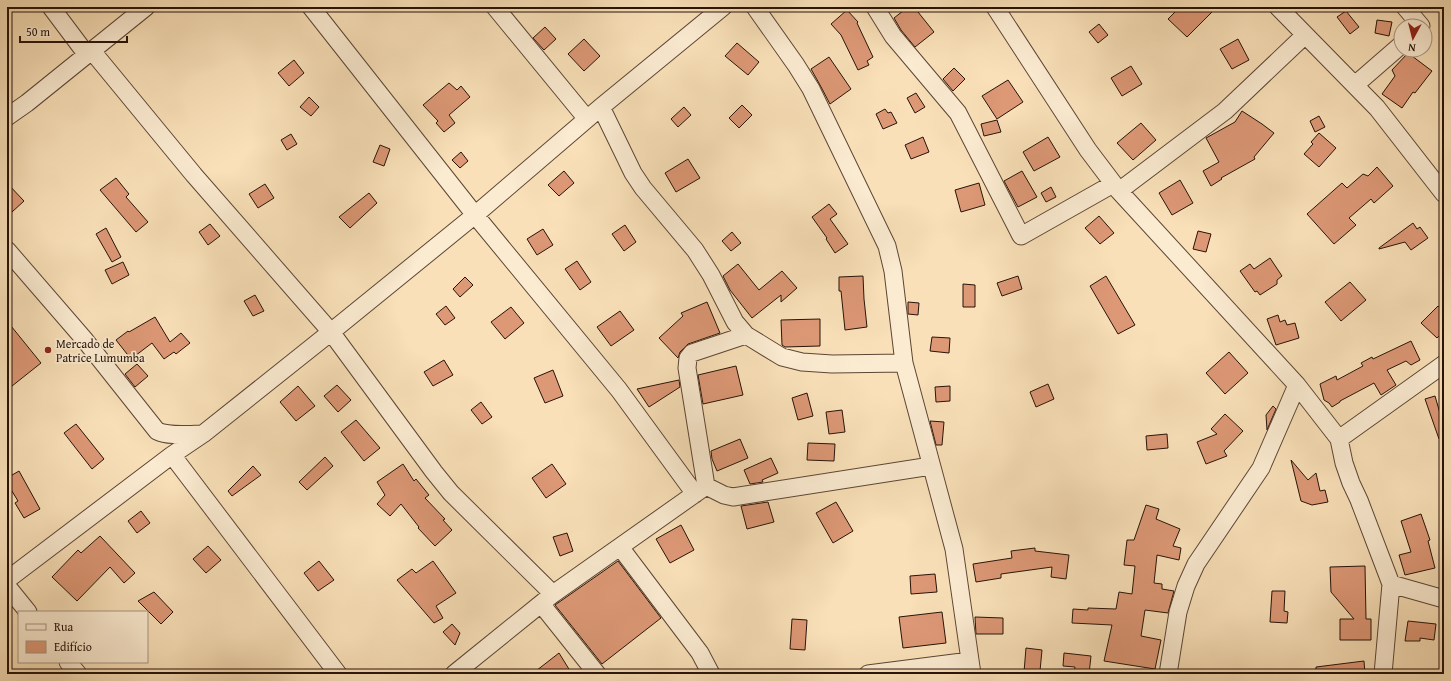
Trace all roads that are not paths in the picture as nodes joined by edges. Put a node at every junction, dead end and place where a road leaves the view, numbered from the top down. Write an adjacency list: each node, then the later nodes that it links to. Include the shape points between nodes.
1 (51, 7): 14 (street)
2 (146, 7): 14 (street)
3 (311, 7): 21 (street)
4 (495, 7): 18 (street)
5 (723, 7): 16 (street)
6 (755, 7): 25 (street, via 811,89 887,246 893,270)
7 (875, 7): 19 (street, via 893,36 958,113 1021,236)
8 (995, 7): 19 (street, via 1088,150)
9 (1406, 7): 11 (street)
10 (1286, 10): 12 (street)
11 (1415, 18)
12 (1305, 35): 15 (street); 19 (street, via 1225,111)
13 (1393, 52): 15 (street)
14 (90, 53): 17 (street); 23 (street)
15 (1355, 85): 20 (street, via 1377,108)
16 (601, 107): 18 (street); 24 (street, via 643,188 695,250 735,322)
17 (7, 117)
18 (587, 119): 21 (street)
19 (1116, 187): 27 (street)
20 (1444, 194)
21 (475, 214): 23 (street); 32 (street)
22 (7, 250): 28 (street, via 84,339 157,431 163,434)
23 (330, 332): 28 (street); 38 (street, via 446,488)
24 (746, 335): 25 (street, via 782,356 802,362); 32 (street, via 692,353 688,358)
25 (904, 363): 31 (street)
26 (1444, 364): 29 (street)
27 (1297, 385): 29 (street); 49 (street, via 1261,468 1196,564 1178,612)
28 (202, 434): 30 (street)
29 (1339, 439): 35 (street, via 1351,483)
30 (172, 455): 34 (street); 44 (street)
31 (931, 466): 32 (street, via 733,497); 42 (street, via 954,548)
32 (701, 490): 33 (street)
33 (620, 547): 38 (street); 47 (street, via 700,653)
34 (7, 580)
35 (1391, 584): 37 (street); 50 (street)
36 (7, 586): 39 (street)
37 (1444, 599)
38 (547, 600): 41 (street); 46 (street)
39 (27, 611)
40 (69, 663): 43 (street)
41 (474, 668): 45 (street)
42 (971, 668): 48 (street)
43 (78, 674)
44 (338, 674)
45 (454, 674)
46 (597, 674)
47 (711, 674)
48 (868, 674)
49 (1168, 674)
50 (1383, 674)

